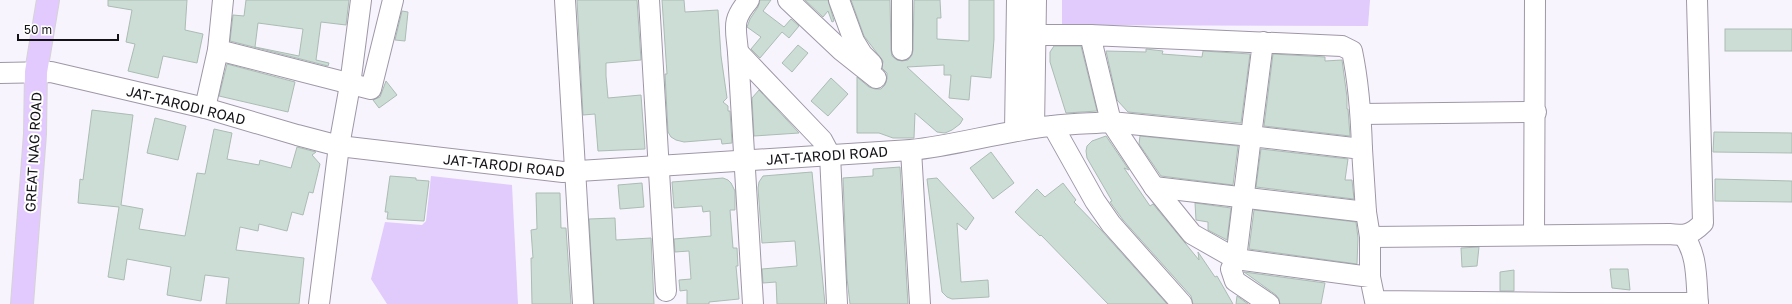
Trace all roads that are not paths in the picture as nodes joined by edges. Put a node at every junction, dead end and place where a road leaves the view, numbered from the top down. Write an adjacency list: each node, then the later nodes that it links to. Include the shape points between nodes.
1 (48, 0): 22 (main road, GREAT NAG ROAD)
2 (63, 0): 22 (main road, GREAT NAG ROAD)
3 (223, 0): 19 (street)
4 (361, 0): 24 (street)
5 (393, 0): 24 (street, via 371,90)
6 (565, 0): 38 (street)
7 (650, 0): 37 (street)
8 (749, 0): 21 (street, via 737,15)
9 (788, 0): 10 (street, via 842,51 874,71 854,41)
10 (839, 0)
11 (902, 0): 20 (street)
12 (1017, 0): 30 (street)
13 (1036, 0): 16 (street)
14 (1535, 0): 26 (street)
15 (1697, 0): 43 (street, via 1703,223 1695,232)
16 (1036, 35): 17 (street); 30 (street)
17 (1090, 35): 18 (street); 28 (street)
18 (1264, 42): 27 (street, via 1342,46 1352,51); 31 (street)
19 (218, 50): 24 (street); 25 (street)
20 (902, 50)
21 (738, 52): 35 (street, via 822,140); 36 (street)
22 (44, 72): 23 (street, JAT-TARODI ROAD); 25 (street, JAT-TARODI ROAD); 52 (main road, GREAT NAG ROAD, via 35,134); 53 (main road, GREAT NAG ROAD)
23 (0, 73)
24 (350, 85): 32 (street)
25 (205, 108): 32 (street, JAT-TARODI ROAD)
26 (1536, 112): 27 (street); 42 (street)
27 (1361, 114): 33 (street)
28 (1112, 122): 29 (street, JAT-TARODI ROAD); 31 (street, JAT-TARODI ROAD); 39 (street)
29 (1054, 126): 30 (street, JAT-TARODI ROAD); 59 (street, via 1107,218)
30 (1024, 130): 34 (street, JAT-TARODI ROAD)
31 (1251, 136): 33 (street, JAT-TARODI ROAD); 40 (street)
32 (339, 146): 38 (street, JAT-TARODI ROAD); 54 (street)
33 (1362, 149): 41 (street)
34 (911, 150): 35 (street, JAT-TARODI ROAD); 58 (street)
35 (830, 155): 36 (street, JAT-TARODI ROAD); 57 (street)
36 (743, 161): 37 (street, JAT-TARODI ROAD); 56 (street)
37 (659, 167): 38 (street, JAT-TARODI ROAD); 47 (street)
38 (576, 172): 55 (street)
39 (1154, 187): 40 (street); 45 (street, via 1192,234)
40 (1244, 198): 41 (street); 45 (street)
41 (1366, 212): 44 (street)
42 (1534, 235): 43 (street); 44 (street)
43 (1683, 235): 51 (street, via 1694,256)
44 (1370, 237): 46 (street)
45 (1236, 259): 46 (street); 60 (street, via 1231,269 1235,282)
46 (1370, 277): 48 (street)
47 (666, 291)
48 (1375, 303): 49 (street)
49 (1527, 303): 50 (street)
50 (1570, 303): 51 (street)
51 (1698, 303)
52 (22, 304)
53 (36, 304)
54 (319, 304)
55 (584, 304)
56 (753, 304)
57 (837, 304)
58 (920, 304)
59 (1182, 304)
60 (1269, 304)

